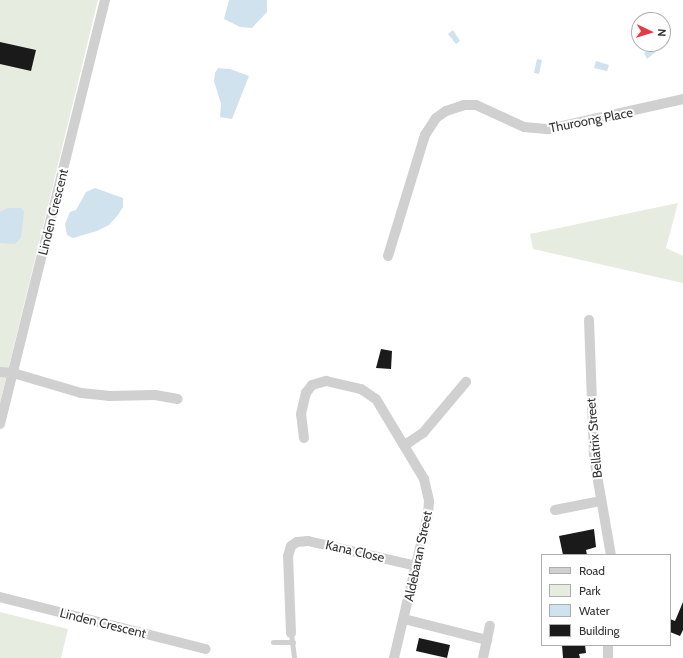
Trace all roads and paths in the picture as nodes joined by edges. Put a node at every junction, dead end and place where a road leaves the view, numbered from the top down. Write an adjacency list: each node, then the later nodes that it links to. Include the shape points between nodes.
1 (105, 0): 6 (street, Linden Crescent)
2 (683, 99): 3 (street, Thuroong Place, via 549,129 524,127 476,105 459,106 446,111 436,118 425,135)
3 (388, 256)
4 (589, 320): 12 (street, Bellatrix Street, via 593,442)
5 (0, 372): 6 (street)
6 (13, 373): 8 (street, via 81,393); 9 (street, Linden Crescent)
7 (466, 382): 11 (street, via 423,433)
8 (178, 398)
9 (0, 424)
10 (304, 438): 11 (street, Aldebaran Street, via 300,422 306,394 312,385 326,381 356,388 373,396)
11 (405, 445): 15 (street, Aldebaran Street, via 424,479 429,501)
12 (601, 502): 13 (street); 14 (street, Bellatrix Street)
13 (555, 510)
14 (612, 554)
15 (416, 566): 17 (street, Aldebaran Street); 19 (street, Kana Close, via 308,541 291,540 288,556)
16 (0, 597): 23 (street, Linden Crescent)
17 (404, 619): 20 (street); 25 (street, Aldebaran Street)
18 (490, 626): 20 (street)
19 (292, 637): 21 (lane); 24 (lane)
20 (487, 640): 26 (street)
21 (273, 642)
22 (608, 646): 27 (street)
23 (206, 649)
24 (294, 658)
25 (394, 658)
26 (483, 658)
27 (608, 658)

